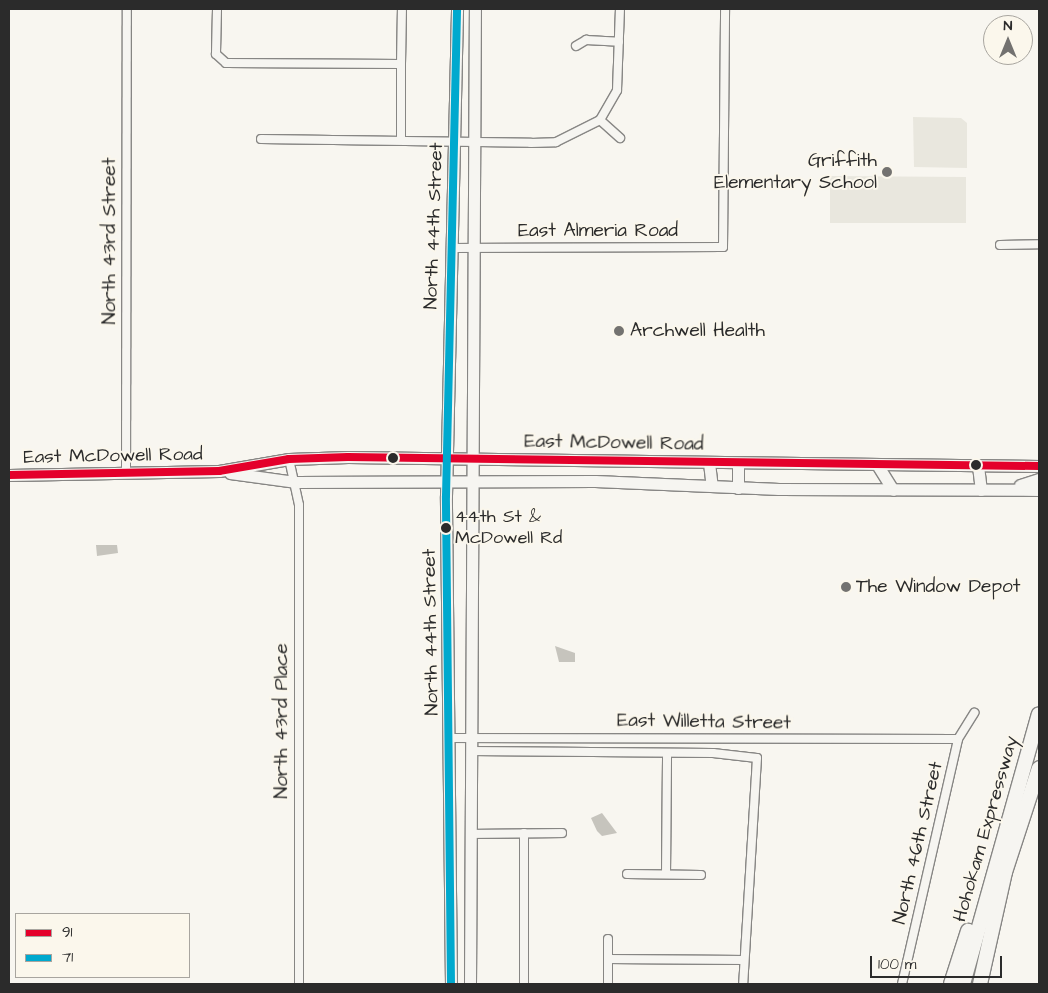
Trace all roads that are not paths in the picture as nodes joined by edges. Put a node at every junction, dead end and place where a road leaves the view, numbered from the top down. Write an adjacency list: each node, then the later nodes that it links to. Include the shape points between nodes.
1 (128, 9): 30 (street, North 43rd Street)
2 (217, 9): 10 (street, via 216,54 226,63)
3 (402, 9): 10 (street)
4 (456, 9): 15 (main road, North 44th Street)
5 (474, 9): 16 (main road, North 44th Street)
6 (620, 9): 8 (street)
7 (726, 9): 19 (street, East Almeria Road, via 723,246)
8 (619, 42): 9 (street, via 586,40); 11 (street, via 617,90)
9 (576, 46)
10 (401, 64): 14 (street)
11 (600, 120): 12 (street); 16 (street, via 556,142)
12 (620, 138)
13 (261, 139): 14 (street)
14 (401, 140): 15 (street)
15 (455, 142): 16 (street); 20 (main road, North 44th Street)
16 (474, 143): 19 (main road, North 44th Street)
17 (1000, 244): 18 (street)
18 (1039, 244)
19 (474, 247): 20 (street, East Almeria Road); 22 (main road, North 44th Street)
20 (452, 248): 21 (main road, North 44th Street)
21 (446, 457): 22 (main road, East McDowell Road); 23 (main road, East McDowell Road); 33 (main road, North 44th Street)
22 (470, 458): 24 (main road, East McDowell Road); 34 (main road, North 44th Street)
23 (289, 459): 29 (main road, East McDowell Road); 35 (street, North 43rd Place)
24 (709, 463): 25 (main road, East McDowell Road); 36 (main road)
25 (738, 464): 26 (main road, East McDowell Road); 37 (main road)
26 (878, 466): 27 (main road, East McDowell Road); 38 (main road)
27 (978, 466): 28 (main road, East McDowell Road); 39 (main road)
28 (1039, 466)
29 (218, 471): 30 (main road, East McDowell Road); 35 (main road, East McDowell Road)
30 (126, 473): 31 (main road, East McDowell Road)
31 (9, 475)
32 (1039, 479): 40 (main road)
33 (446, 481): 34 (main road, East McDowell Road); 35 (main road, East McDowell Road); 45 (main road, North 44th Street)
34 (470, 481): 36 (main road, East McDowell Road); 44 (main road, North 44th Street)
35 (296, 482): 61 (street, North 43rd Place)
36 (712, 486): 37 (main road, East McDowell Road)
37 (738, 488): 38 (main road, East McDowell Road)
38 (894, 490): 39 (main road, East McDowell Road)
39 (982, 490): 40 (main road, East McDowell Road)
40 (999, 490): 41 (main road, East McDowell Road)
41 (1039, 490)
42 (974, 713): 46 (street, North 46th Street)
43 (1039, 714): 47 (highway, Hohokam Expressway)
44 (471, 737): 45 (street, East Willetta Street); 46 (street, East Willetta Street); 48 (main road, North 44th Street)
45 (450, 738): 62 (main road, North 44th Street)
46 (958, 739): 67 (street, North 46th Street)
47 (1027, 750): 68 (highway, via 1004,807); 69 (highway, Hohokam Expressway)
48 (471, 751): 49 (street); 53 (main road, North 44th Street)
49 (666, 753): 56 (street); 60 (street, via 750,754 756,758)
50 (1039, 768): 51 (highway, Hohokam Expressway)
51 (1025, 811): 70 (highway, Hohokam Expressway, via 1005,872); 71 (highway)
52 (562, 833): 54 (street)
53 (471, 834): 54 (street); 63 (main road, North 44th Street)
54 (524, 834): 64 (street)
55 (627, 874): 56 (street)
56 (666, 874): 57 (street)
57 (701, 875)
58 (608, 939): 59 (street)
59 (608, 959): 60 (street); 65 (street)
60 (744, 960): 66 (street)
61 (298, 984)
62 (451, 984)
63 (470, 984)
64 (524, 984)
65 (608, 984)
66 (743, 984)
67 (902, 984)
68 (951, 984)
69 (963, 984)
70 (980, 984)
71 (990, 984)

